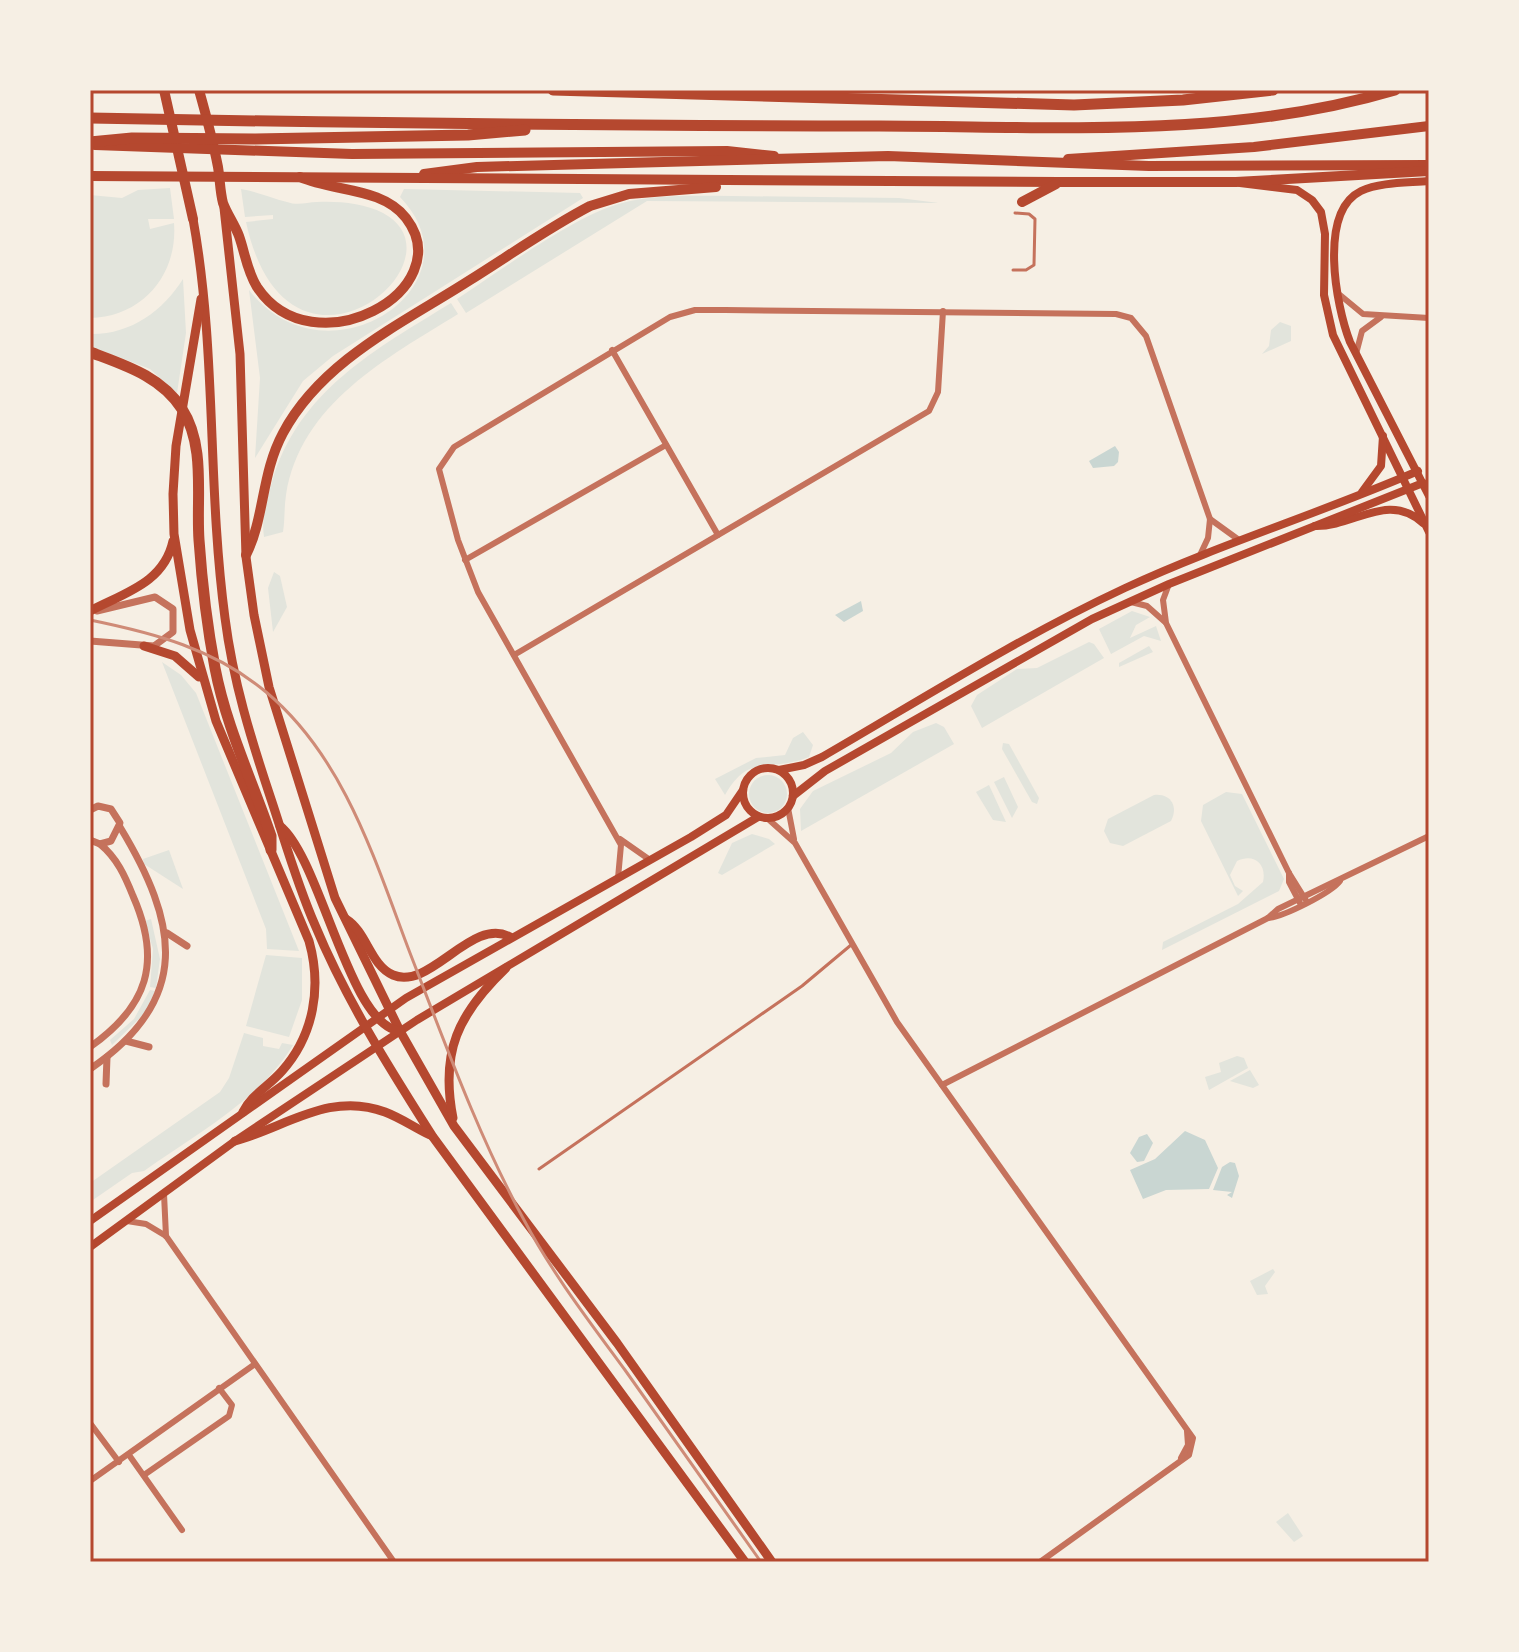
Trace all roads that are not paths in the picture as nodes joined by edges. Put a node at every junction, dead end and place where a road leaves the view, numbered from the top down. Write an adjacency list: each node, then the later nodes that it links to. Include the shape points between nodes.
1 (164, 90): 25 (highway)
2 (199, 90): 23 (highway)
3 (553, 90): 7 (highway)
4 (784, 90): 7 (highway)
5 (1273, 90): 7 (highway, via 1086,105)
6 (1395, 90): 9 (highway, via 1288,114 1186,126)
7 (749, 96)
8 (90, 118): 9 (highway)
9 (553, 125): 11 (highway, via 468,135 132,138)
10 (1429, 126): 13 (highway, via 1299,143)
11 (90, 143): 12 (highway, via 352,154 727,151)
12 (792, 160): 13 (highway, via 929,156); 17 (highway, via 477,167)
13 (1050, 163): 14 (highway)
14 (1429, 168): 21 (highway)
15 (295, 175): 16 (highway); 17 (highway); 23 (highway, via 377,197 408,221 416,248 412,270 396,294 372,313 321,324 273,305 251,276)
16 (90, 176)
17 (408, 178): 18 (highway)
18 (768, 181): 20 (highway); 49 (highway, via 629,194 590,206 353,354 309,395 283,432 266,473)
19 (1429, 181): 28 (main road, via 1370,187 1344,205 1336,225)
20 (1059, 182): 21 (highway); 22 (highway)
21 (1236, 182): 35 (main road, via 1297,190 1317,206 1325,228 1324,295 1333,335)
22 (1022, 202)
23 (223, 204): 49 (main road, via 241,368)
24 (1015, 213): 26 (lane, via 1035,219 1034,265)
25 (193, 219): 27 (main road)
26 (1013, 270)
27 (203, 276): 46 (main road, via 176,446); 66 (main road, via 225,617 243,713)
28 (1337, 292): 30 (street, via 1355,311); 34 (main road)
29 (943, 311): 32 (street, via 695,310 670,317); 43 (street, via 1116,314 1137,323 1158,367); 47 (street, via 938,392 929,411)
30 (1381, 317): 31 (street); 34 (street, via 1362,331)
31 (1429, 318)
32 (612, 350): 36 (street); 51 (street, via 445,454 439,478)
33 (90, 352): 73 (highway, via 154,380 181,407 190,427 215,669 271,836)
34 (1356, 354): 37 (main road)
35 (1383, 431): 38 (main road); 41 (main road, via 1381,466)
36 (666, 445): 47 (street); 51 (street)
37 (1418, 471): 38 (main road); 39 (main road)
38 (1404, 477): 40 (main road); 41 (main road)
39 (1423, 483): 40 (main road); 42 (main road)
40 (1409, 488): 44 (main road); 45 (main road)
41 (1360, 494): 48 (main road)
42 (1429, 496)
43 (1210, 519): 48 (street); 50 (street)
44 (1310, 526): 45 (main road, via 1387,508 1415,516); 52 (main road)
45 (1429, 531)
46 (174, 534): 54 (main road, via 160,572); 59 (main road)
47 (718, 535): 58 (street)
48 (1239, 540): 50 (main road)
49 (246, 555): 77 (main road, via 269,687)
50 (1200, 555): 60 (main road, via 1039,632 812,762)
51 (465, 560): 58 (street)
52 (1169, 584): 53 (main road); 55 (street, via 1163,600)
53 (1131, 602): 55 (street, via 1147,606); 62 (main road, via 962,691 816,776)
54 (90, 612): 57 (street, via 143,598 165,601 173,609 173,632 165,641)
55 (1166, 623): 76 (street)
56 (90, 641): 57 (street)
57 (144, 646): 59 (main road, via 175,656)
58 (514, 655): 69 (street)
59 (202, 680): 73 (main road)
60 (779, 770): 61 (main road, via 758,769); 62 (main road, via 790,781)
61 (743, 790): 65 (main road, via 746,806); 74 (main road, via 726,815)
62 (793, 796): 63 (main road)
63 (788, 808): 65 (main road); 71 (street)
64 (90, 810): 67 (street, via 111,809)
65 (763, 817): 71 (street); 82 (main road)
66 (280, 826): 84 (main road, via 299,847 336,940); 85 (main road, via 314,923)
67 (120, 827): 72 (street, via 111,841); 78 (street, via 143,868)
68 (1429, 836): 76 (street)
69 (617, 837): 74 (street); 75 (street, via 622,852)
70 (90, 840): 72 (street)
71 (795, 843): 80 (street)
72 (100, 844): 89 (street, via 121,869 141,915 148,969 128,1013)
73 (271, 850): 95 (main road, via 309,941 316,988 310,1020 291,1059)
74 (651, 861): 75 (main road)
75 (618, 878): 79 (main road)
76 (1303, 900): 94 (street)
77 (343, 918): 79 (main road, via 359,930 383,968 400,977 418,974 487,934); 83 (main road)
78 (167, 933): 81 (street); 87 (street, via 161,992)
79 (510, 937): 83 (main road)
80 (851, 945): 94 (street); 99 (lane, via 802,986)
81 (187, 946)
82 (506, 968): 86 (main road); 96 (main road, via 453,1039 447,1077)
83 (389, 1010): 84 (main road); 86 (main road)
84 (376, 1018): 85 (main road); 86 (main road, via 383,1027)
85 (366, 1025): 88 (main road); 95 (main road)
86 (400, 1031): 88 (main road); 96 (main road)
87 (126, 1041): 90 (street); 91 (street)
88 (377, 1046): 97 (main road); 98 (main road)
89 (90, 1047)
90 (149, 1047)
91 (107, 1057): 92 (street); 93 (street)
92 (90, 1069)
93 (106, 1084)
94 (942, 1085): 117 (street, via 1186,1428 1190,1446 1180,1460)
95 (243, 1112): 101 (main road)
96 (454, 1126): 116 (main road)
97 (433, 1137): 98 (main road, via 385,1112 341,1105 306,1112); 115 (main road)
98 (235, 1141): 100 (main road)
99 (539, 1169)
100 (164, 1194): 102 (main road); 103 (street)
101 (90, 1221)
102 (127, 1221): 103 (street, via 146,1224); 104 (main road)
103 (166, 1236): 105 (street)
104 (90, 1247)
105 (255, 1364): 106 (street); 114 (street)
106 (219, 1388): 109 (street); 111 (street, via 231,1402 231,1413)
107 (90, 1423): 108 (street)
108 (93, 1432): 110 (street)
109 (129, 1455): 110 (street); 111 (street)
110 (119, 1462): 112 (street)
111 (144, 1475): 113 (street)
112 (90, 1481)
113 (182, 1530)
114 (394, 1562)
115 (745, 1562)
116 (772, 1562)
117 (1040, 1562)

